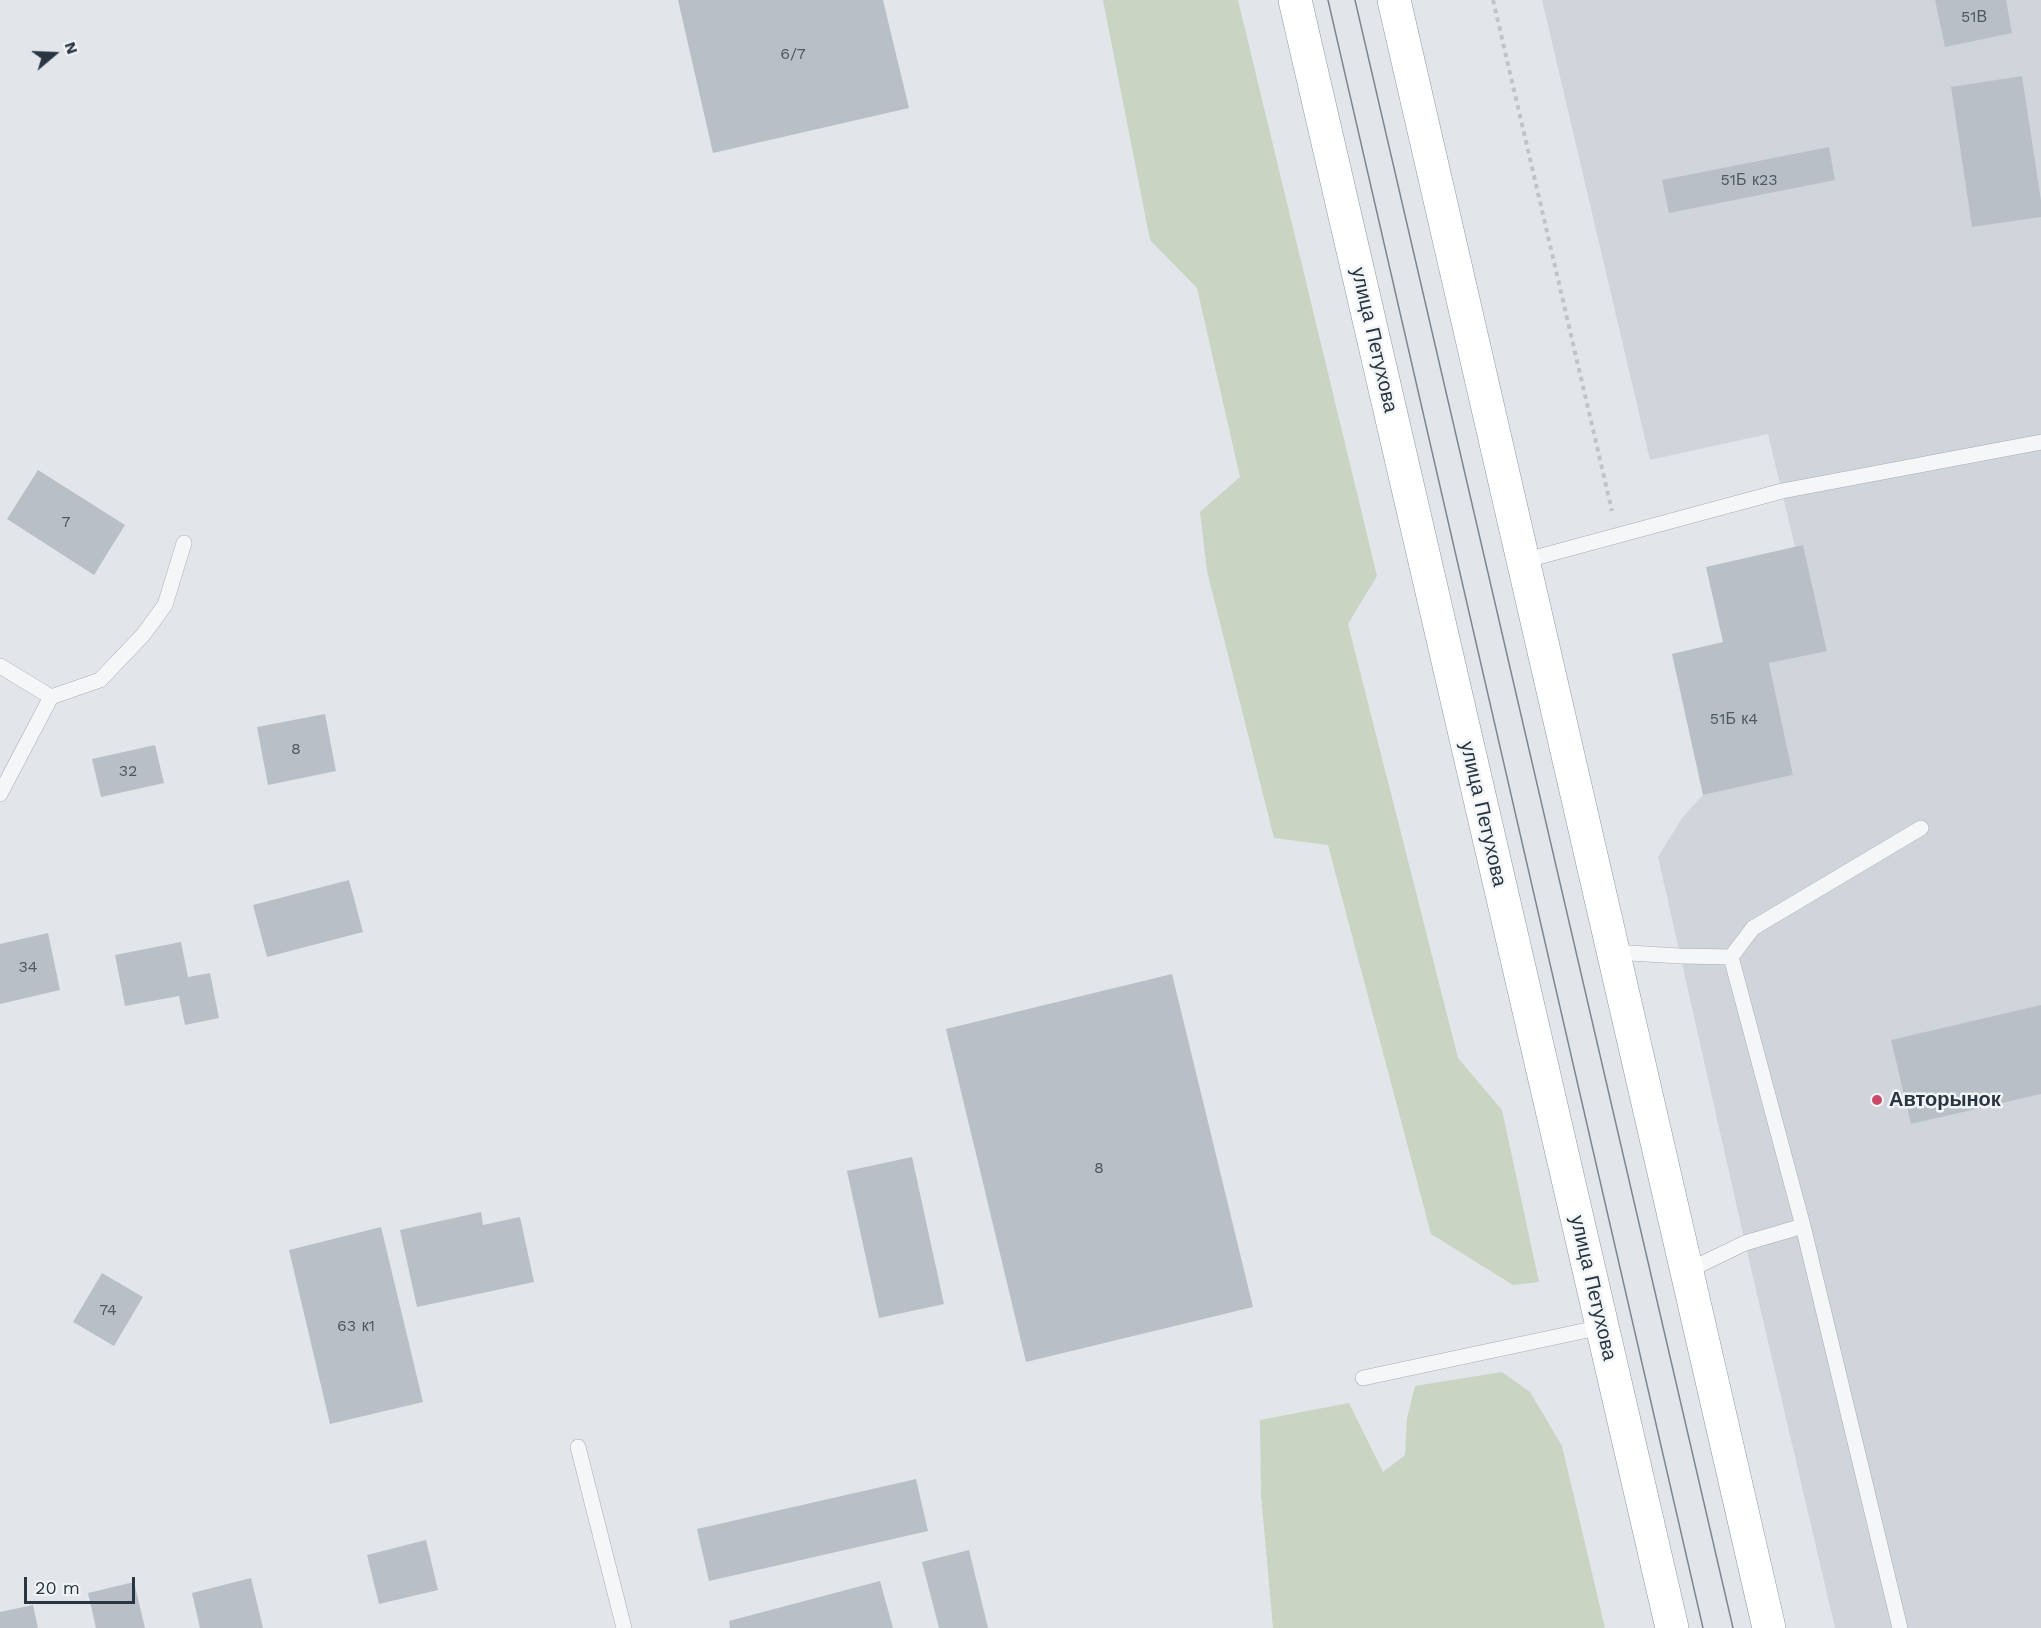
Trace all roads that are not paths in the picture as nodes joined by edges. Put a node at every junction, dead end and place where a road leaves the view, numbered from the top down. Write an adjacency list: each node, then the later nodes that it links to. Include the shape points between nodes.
1 (1295, 0): 14 (highway, улица Петухова)
2 (1394, 0): 5 (highway)
3 (2041, 442): 5 (lane, via 1782,491)
4 (184, 543): 7 (lane, via 165,605 143,635 100,680)
5 (1523, 561): 10 (highway)
6 (0, 666): 7 (lane)
7 (51, 698): 8 (lane)
8 (0, 794)
9 (1921, 828): 11 (lane, via 1753,928)
10 (1613, 952): 11 (lane); 13 (highway)
11 (1731, 957): 12 (lane)
12 (1803, 1226): 13 (lane, via 1745,1243); 20 (lane)
13 (1687, 1271): 19 (highway)
14 (1602, 1327): 15 (lane); 18 (highway, улица Петухова)
15 (1363, 1378)
16 (578, 1447): 17 (lane)
17 (624, 1628)
18 (1672, 1628)
19 (1769, 1628)
20 (1900, 1628)

